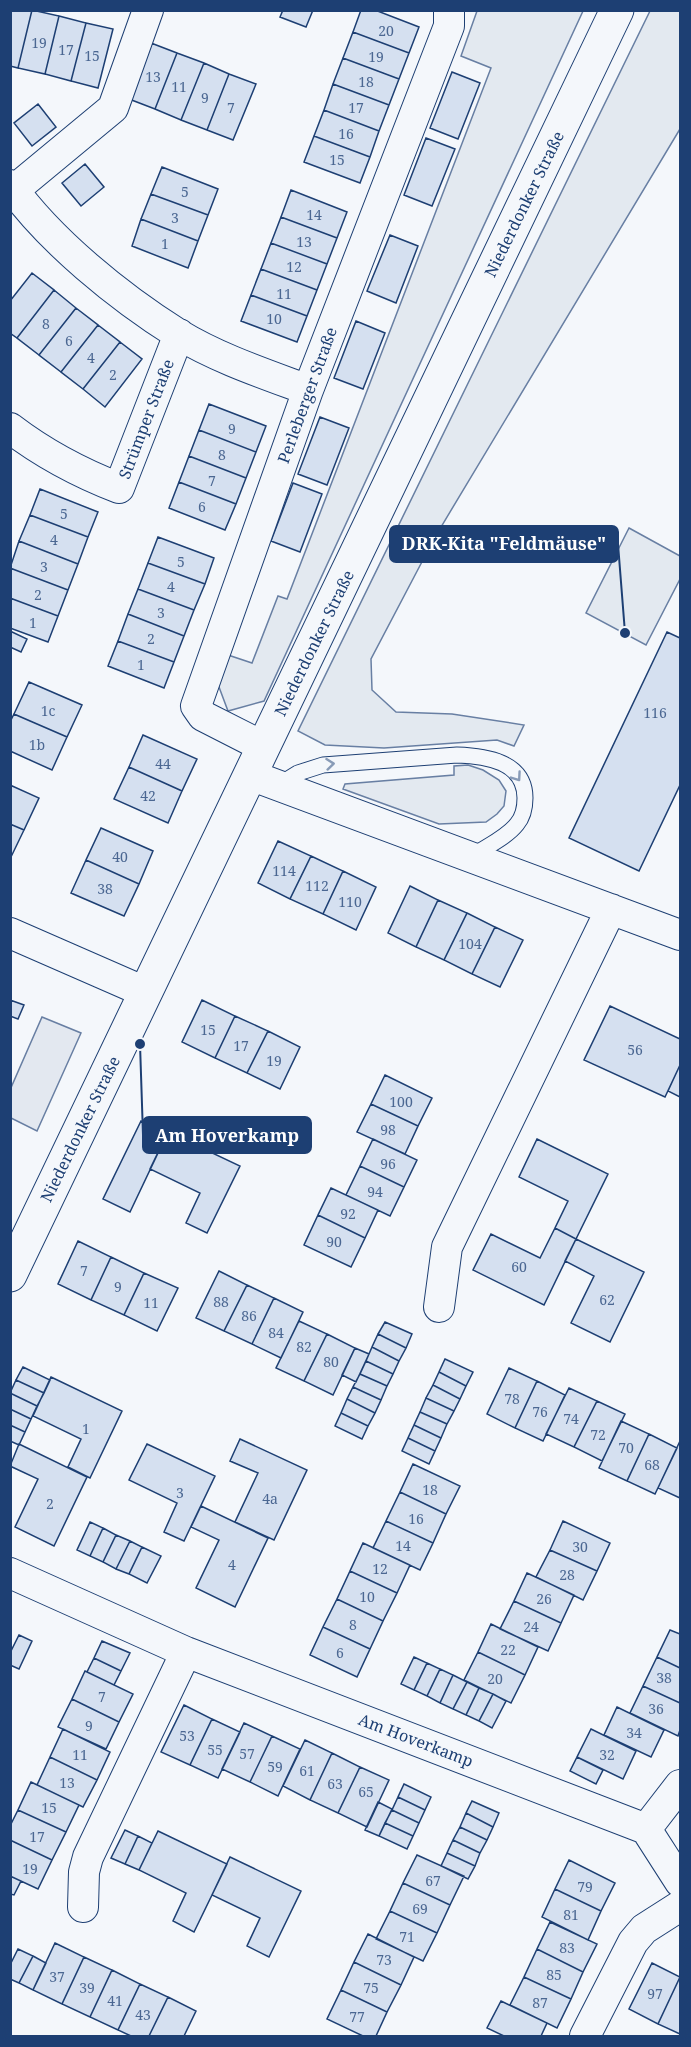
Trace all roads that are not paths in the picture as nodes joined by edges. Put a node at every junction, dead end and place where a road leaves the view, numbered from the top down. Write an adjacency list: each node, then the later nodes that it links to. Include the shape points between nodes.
1 (148, 10): 4 (street, via 113,108)
2 (449, 10): 6 (street, Perleberger Straße, via 449,26)
3 (617, 10): 8 (street, Niederdonker Straße)
4 (12, 187): 5 (street, via 94,272)
5 (179, 334): 6 (street); 7 (street, Strümper Straße, via 119,488 85,475 36,448)
6 (308, 390): 8 (street, Perleberger Straße, via 196,706)
7 (10, 428)
8 (264, 769): 9 (street); 9 (lane, one-way to 9, via 298,773 323,765 457,755 500,762 510,767 523,784 522,816 511,830); 13 (street, Niederdonker Straße)
9 (471, 857): 10 (street)
10 (611, 909): 12 (street); 15 (street, via 447,1247)
11 (10, 933): 13 (street)
12 (681, 934)
13 (144, 992): 14 (street, Niederdonker Straße)
14 (10, 1275)
15 (439, 1307)
16 (10, 1572): 17 (street, Am Hoverkamp)
17 (186, 1652): 19 (street, Am Hoverkamp); 22 (street, via 88,1857)
18 (681, 1785): 19 (street)
19 (646, 1829): 20 (street)
20 (681, 1882)
21 (681, 1906): 23 (street, via 644,1929 633,1942)
22 (83, 1907)
23 (585, 2037)

